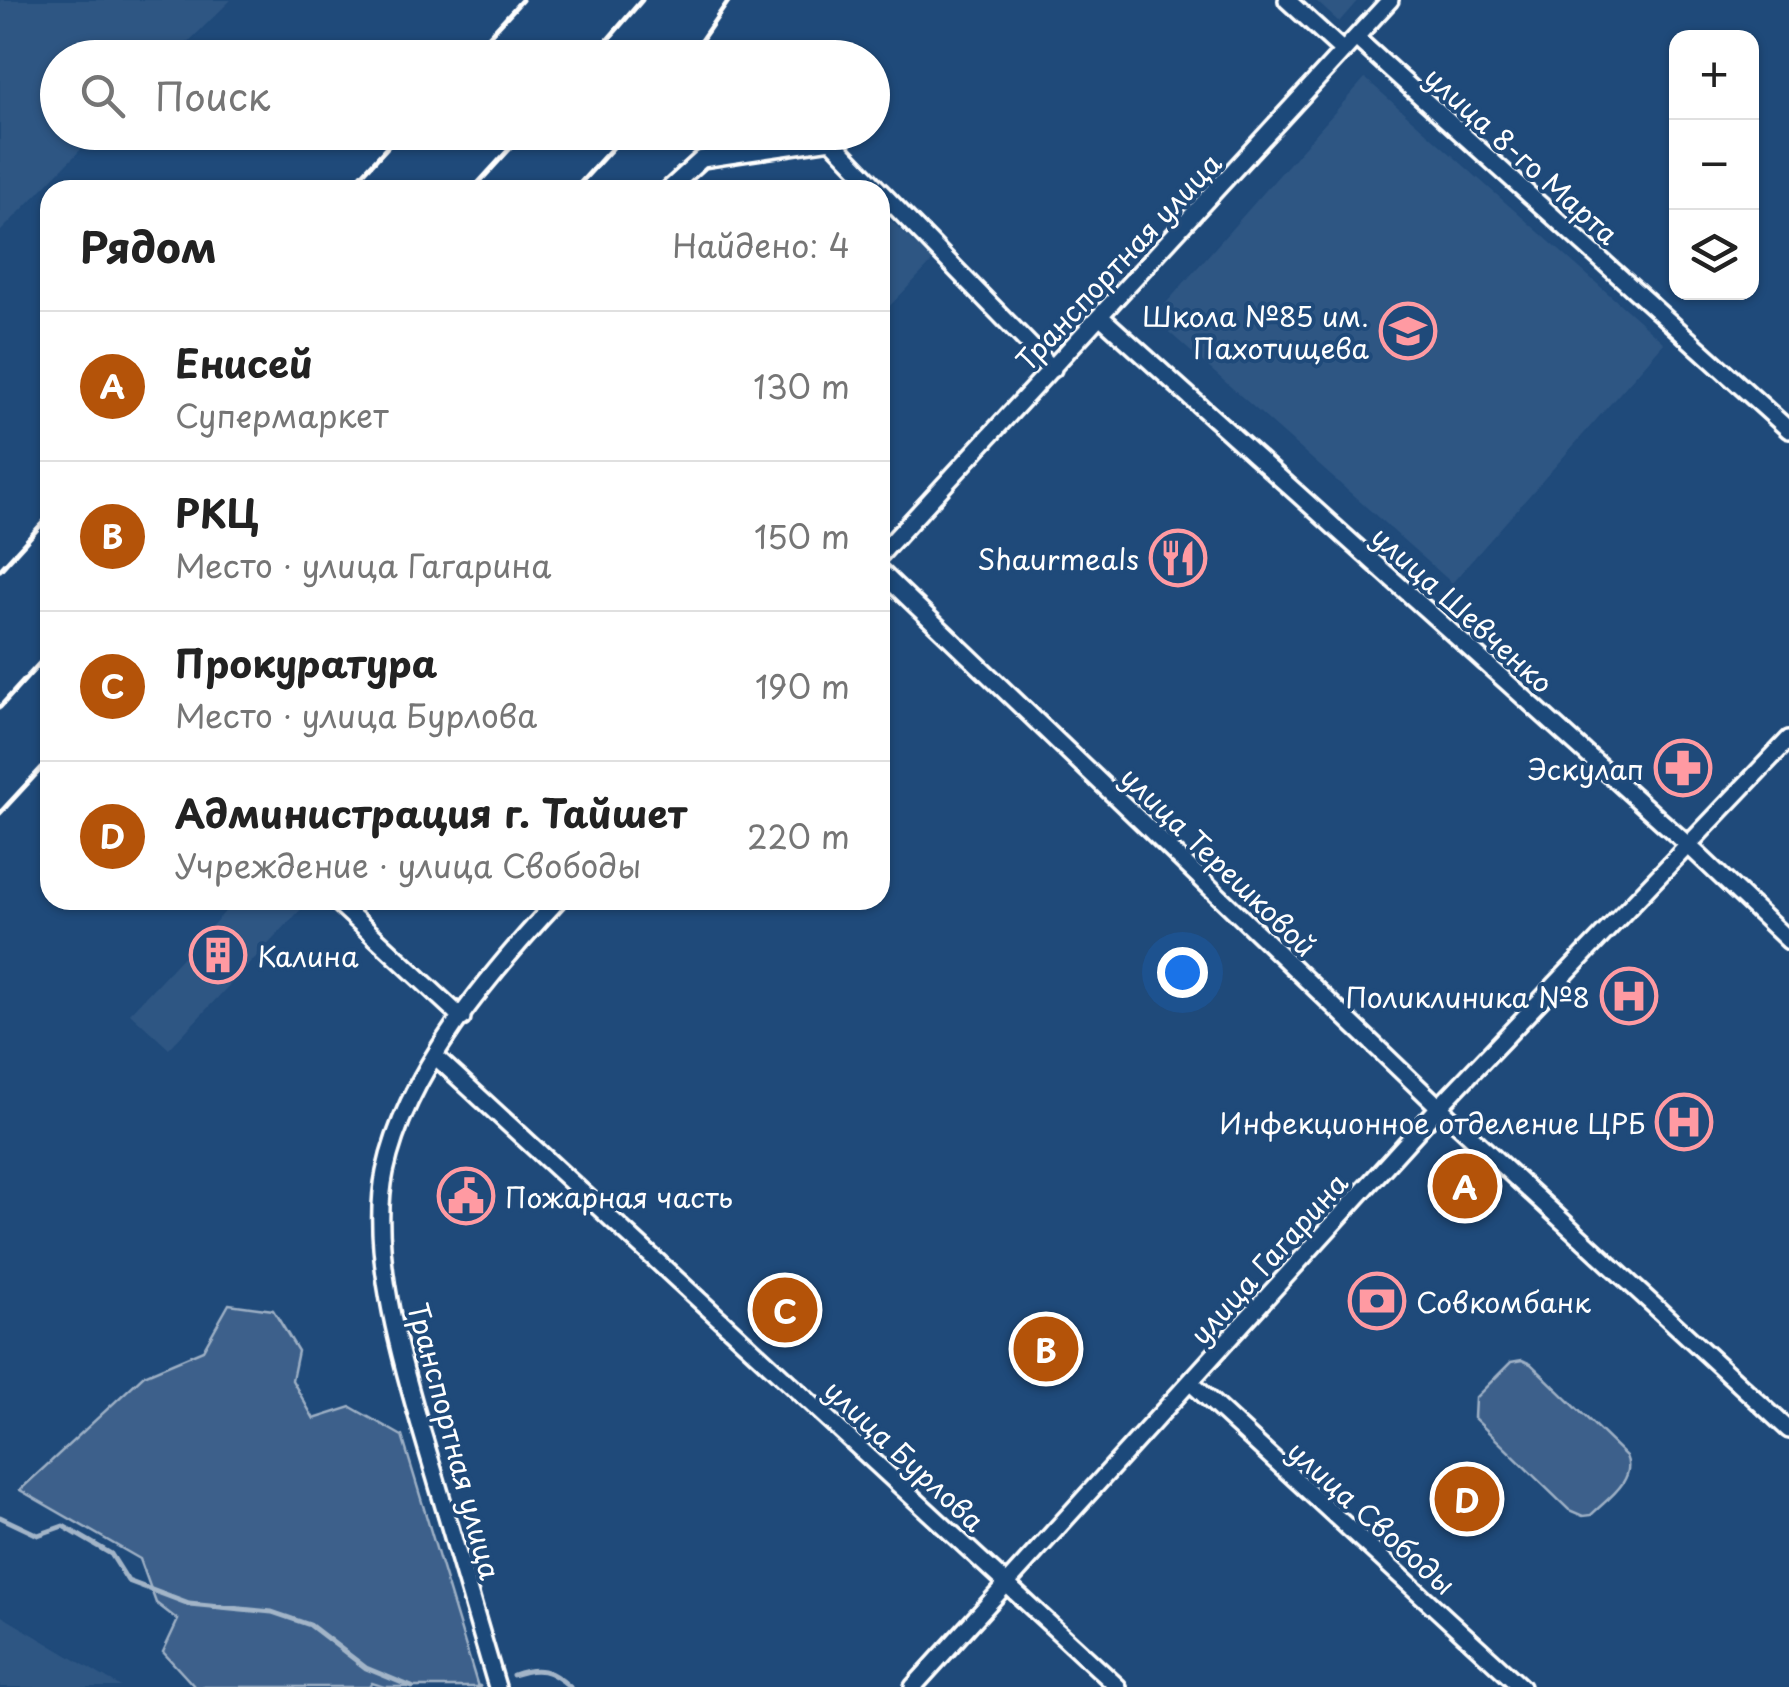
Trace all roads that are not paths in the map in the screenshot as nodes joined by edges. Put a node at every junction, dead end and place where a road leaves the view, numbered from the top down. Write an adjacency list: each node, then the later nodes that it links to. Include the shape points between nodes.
1 (1287, 0): 4 (street)
2 (1390, 0): 3 (street, Транспортная улица)
3 (1356, 38): 4 (street, Транспортная улица); 12 (street, улица 8-го Марта)
4 (1344, 51): 10 (street, Транспортная улица)
5 (763, 150): 7 (street, via 702,159)
6 (841, 150): 8 (street)
7 (679, 180)
8 (870, 180)
9 (890, 200): 11 (street)
10 (1102, 317): 11 (street, Транспортная улица); 16 (street, улица Шевченко)
11 (1053, 368): 13 (street, Транспортная улица)
12 (1789, 430)
13 (890, 543)
14 (890, 580): 22 (street, улица Терешковой)
15 (1789, 739): 16 (street, улица Гагарина)
16 (1689, 846): 19 (street, улица Шевченко); 22 (street, улица Гагарина)
17 (345, 910): 20 (street)
18 (549, 910): 20 (street, Транспортная улица)
19 (1789, 941)
20 (462, 1018): 21 (street, Транспортная улица)
21 (436, 1057): 25 (street, улица Бурлова); 26 (street, Транспортная улица, via 406,1106 385,1172 380,1246 407,1382)
22 (1439, 1107): 23 (street, улица Гагарина); 24 (street, улица Терешковой)
23 (1190, 1382): 25 (street, улица Гагарина); 29 (street, улица Свободы)
24 (1789, 1430)
25 (1008, 1583): 27 (street, улица Гагарина); 28 (street, улица Бурлова)
26 (497, 1687)
27 (913, 1687)
28 (1118, 1687)
29 (1522, 1687)

